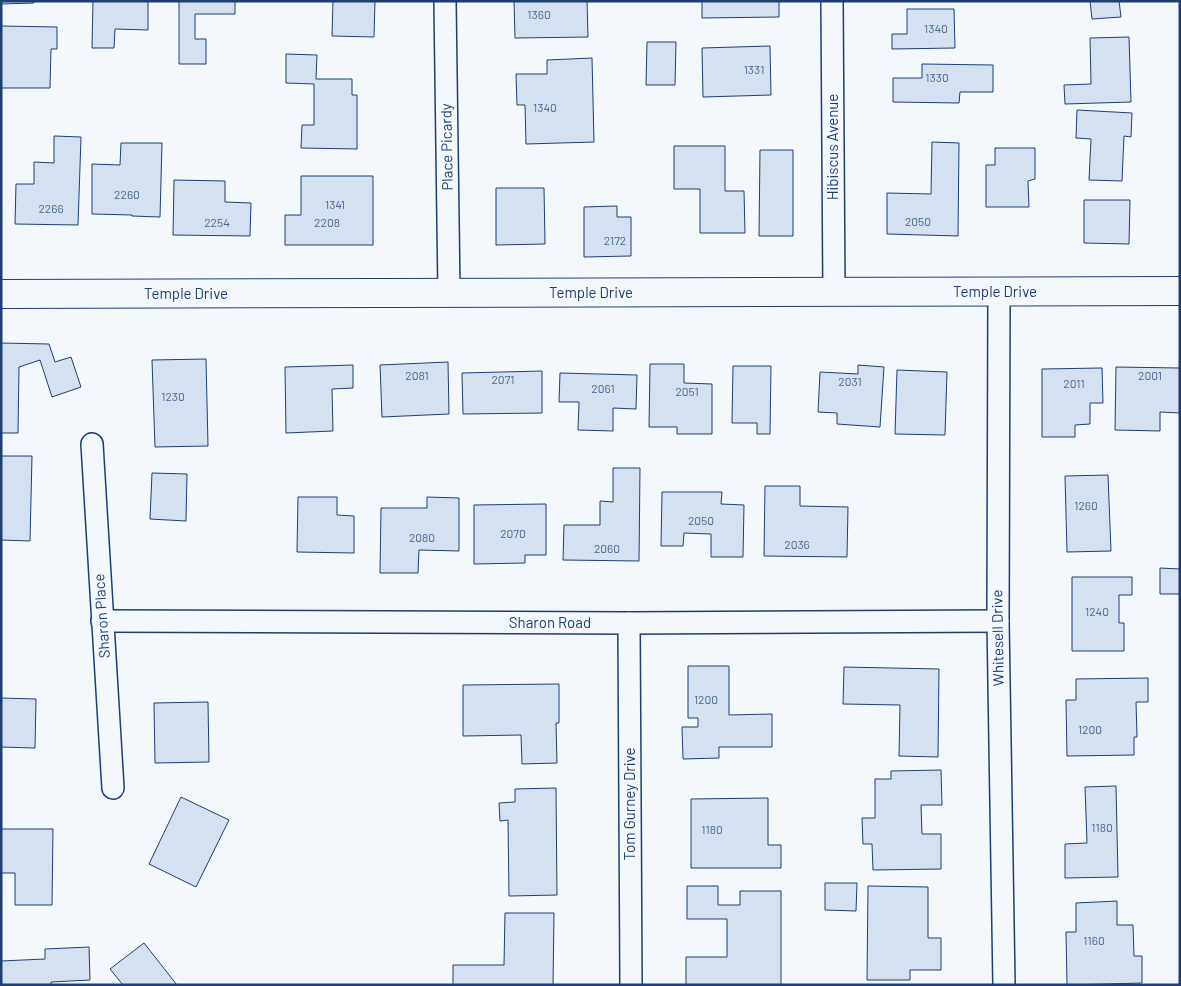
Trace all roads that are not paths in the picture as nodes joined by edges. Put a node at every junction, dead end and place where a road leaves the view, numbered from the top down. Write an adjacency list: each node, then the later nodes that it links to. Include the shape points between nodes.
1 (445, 1): 7 (street, Place Picardy)
2 (832, 1): 5 (street, Hibiscus Avenue)
3 (1180, 291): 4 (street, Temple Drive)
4 (999, 292): 5 (street, Temple Drive); 10 (street, Whitesell Drive)
5 (834, 293): 7 (street, Temple Drive)
6 (1, 294): 7 (street, Temple Drive)
7 (449, 294)
8 (92, 444): 9 (street, Sharon Place)
9 (102, 621): 11 (street, Sharon Road); 12 (street, Sharon Place)
10 (998, 621): 11 (street, Sharon Road); 14 (street, Whitesell Drive)
11 (629, 624): 13 (street, Tom Gurney Drive)
12 (113, 788)
13 (631, 985)
14 (1004, 985)

